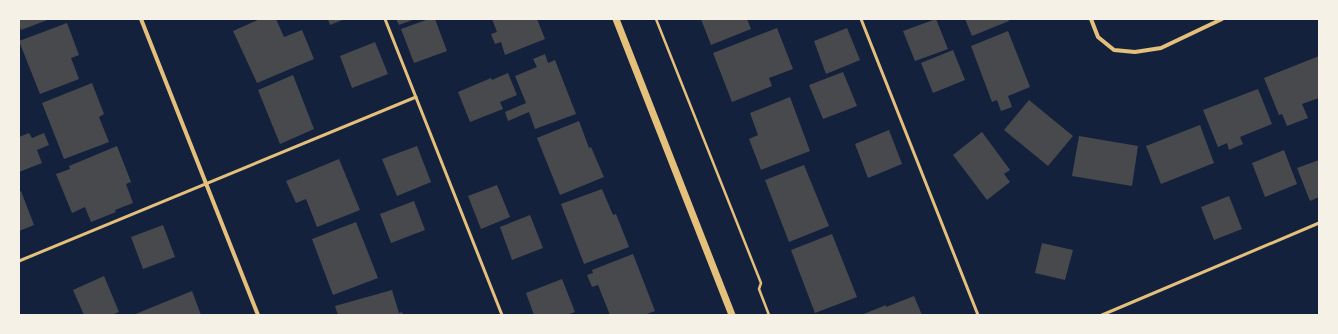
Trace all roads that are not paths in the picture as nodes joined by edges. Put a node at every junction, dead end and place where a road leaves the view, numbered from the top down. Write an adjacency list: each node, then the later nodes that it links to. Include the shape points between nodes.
1 (141, 19): 8 (street)
2 (385, 19): 7 (lane)
3 (616, 19): 13 (street)
4 (861, 19): 14 (lane)
5 (1091, 19): 6 (street, via 1098,37 1114,50 1135,52 1161,48)
6 (1222, 19)
7 (416, 97): 8 (lane); 12 (lane)
8 (206, 184): 10 (lane); 11 (street)
9 (1319, 223): 15 (lane)
10 (19, 261)
11 (258, 315)
12 (502, 315)
13 (732, 315)
14 (978, 315)
15 (1102, 315)

